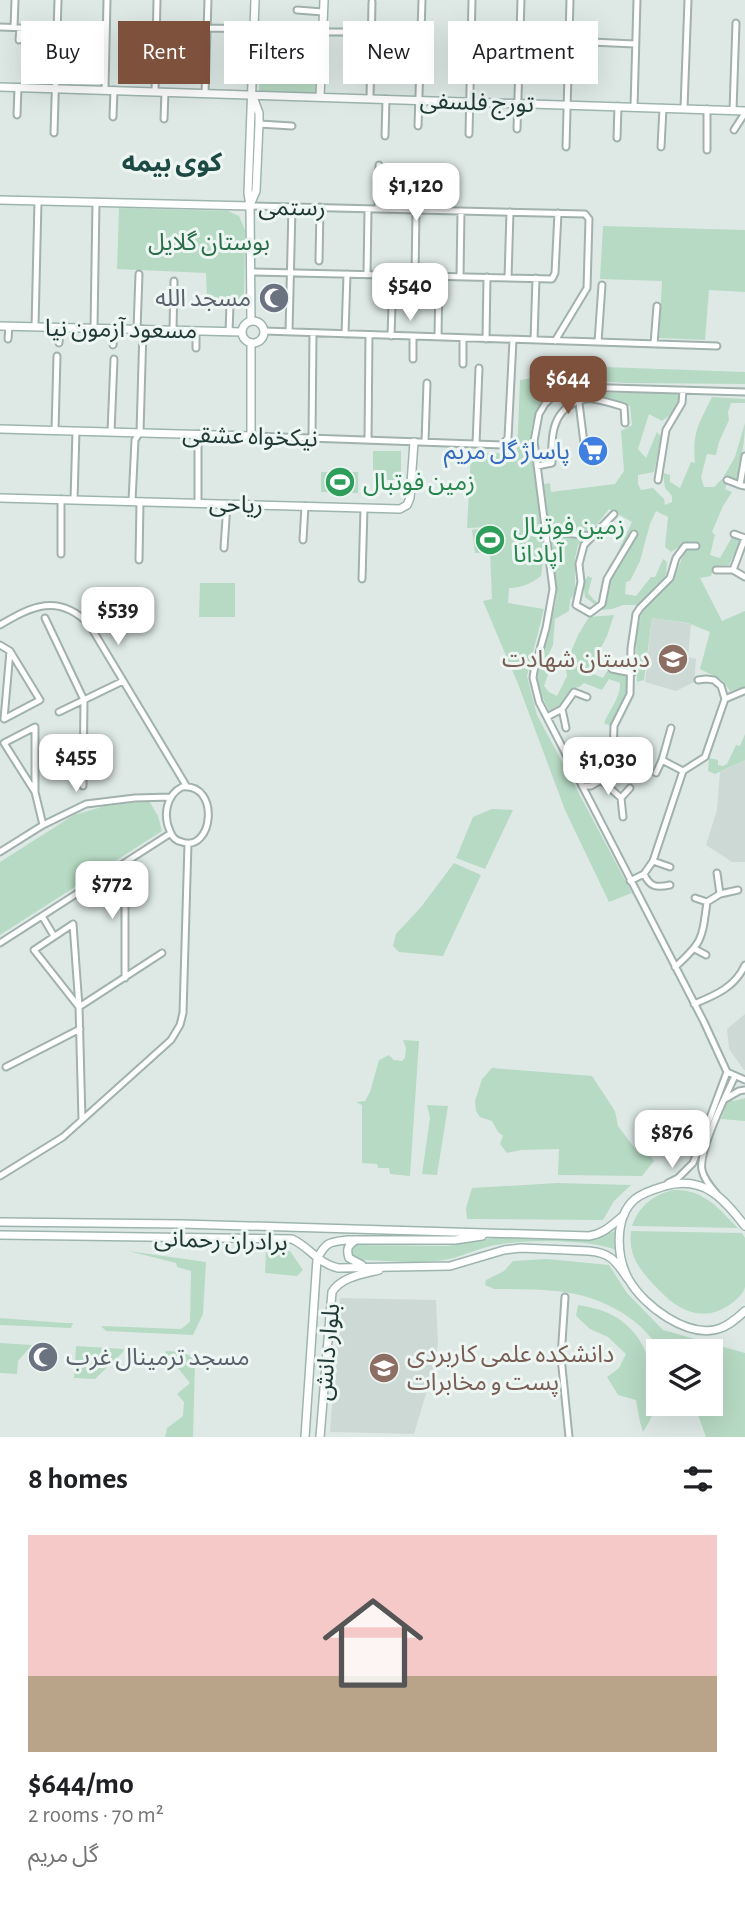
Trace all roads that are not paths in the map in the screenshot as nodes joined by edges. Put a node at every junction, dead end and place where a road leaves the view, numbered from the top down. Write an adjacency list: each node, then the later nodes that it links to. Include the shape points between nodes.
1 (15, 0): 25 (street)
2 (58, 0): 17 (street)
3 (107, 0): 27 (street)
4 (157, 0): 42 (street)
5 (208, 0): 18 (street)
6 (256, 0): 19 (street)
7 (324, 0): 16 (street)
8 (422, 0): 49 (street)
9 (472, 0): 50 (street)
10 (521, 0): 51 (street)
11 (570, 0): 22 (street)
12 (637, 0): 30 (street)
13 (688, 0): 56 (street)
14 (372, 2): 21 (street)
15 (297, 10): 16 (street)
16 (323, 12): 20 (street)
17 (57, 21)
18 (207, 21)
19 (255, 21)
20 (323, 21)
21 (371, 21)
22 (569, 21)
23 (736, 23): 58 (street)
24 (0, 27): 25 (street)
25 (17, 28): 26 (street); 28 (street)
26 (21, 28)
27 (106, 33): 40 (street)
28 (19, 40)
29 (598, 42): 30 (street)
30 (635, 44): 54 (street)
31 (56, 84): 39 (street)
32 (205, 84): 44 (street)
33 (252, 84): 45 (street)
34 (321, 84): 46 (street)
35 (370, 84): 47 (street)
36 (568, 84): 52 (street)
37 (0, 87): 38 (street, تورج فلسفی)
38 (18, 87): 39 (street, تورج فلسفی); 60 (street)
39 (56, 88): 40 (street, تورج فلسفی); 68 (street)
40 (105, 90): 41 (street, تورج فلسفی)
41 (114, 90): 42 (street, تورج فلسفی); 61 (street)
42 (155, 91): 43 (street, تورج فلسفی)
43 (165, 92): 44 (street, تورج فلسفی); 62 (street)
44 (205, 93): 45 (street, تورج فلسفی)
45 (252, 94): 46 (street, تورج فلسفی); 63 (street); 79 (street)
46 (320, 97): 47 (street, تورج فلسفی)
47 (370, 98): 48 (street, تورج فلسفی)
48 (386, 99): 49 (street, تورج فلسفی); 70 (street)
49 (419, 100): 50 (street, تورج فلسفی); 64 (street)
50 (470, 102): 51 (street, تورج فلسفی); 69 (street)
51 (518, 103): 52 (street, تورج فلسفی); 66 (street)
52 (568, 105): 53 (street, تورج فلسفی); 72 (street)
53 (618, 106): 54 (street, تورج فلسفی); 71 (street)
54 (634, 107): 55 (street, تورج فلسفی)
55 (663, 108): 56 (street, تورج فلسفی); 73 (street)
56 (684, 108): 57 (street, تورج فلسفی)
57 (707, 109): 58 (street, تورج فلسفی); 74 (street)
58 (733, 110): 59 (street, تورج فلسفی)
59 (745, 112): 67 (street)
60 (17, 115)
61 (113, 117)
62 (164, 119)
63 (259, 124): 65 (street); 79 (street, via 256,191)
64 (418, 125)
65 (292, 126)
66 (517, 129)
67 (734, 130)
68 (54, 133)
69 (469, 134)
70 (385, 136)
71 (617, 138)
72 (566, 147)
73 (661, 147)
74 (706, 150)
75 (379, 165): 83 (street)
76 (0, 200): 77 (street, رستمی)
77 (38, 201): 78 (street, رستمی); 107 (street)
78 (96, 202): 79 (street, رستمی); 109 (street)
79 (250, 206): 80 (street, رستمی); 89 (street)
80 (292, 207): 81 (street, رستمی); 90 (street)
81 (320, 208): 82 (street, رستمی); 88 (street)
82 (368, 209): 83 (street, رستمی); 93 (street)
83 (378, 209): 84 (street, رستمی)
84 (416, 210): 85 (street, رستمی); 95 (street)
85 (461, 211): 86 (street, رستمی); 97 (street)
86 (510, 212): 87 (street, رستمی); 99 (street)
87 (558, 213): 100 (street, via 555,275); 129 (street, رستمی, via 583,214 589,219 587,288)
88 (319, 261)
89 (251, 272): 90 (street); 105 (street)
90 (290, 273): 92 (street); 117 (street)
91 (139, 274): 111 (street)
92 (347, 274): 93 (street); 119 (street)
93 (366, 275): 94 (street)
94 (393, 275): 95 (street); 121 (street)
95 (415, 276): 96 (street)
96 (439, 276): 97 (street); 123 (street)
97 (460, 276): 98 (street)
98 (487, 277): 99 (street); 126 (street)
99 (508, 278): 100 (street)
100 (536, 278): 128 (street)
101 (174, 281): 112 (street)
102 (602, 285): 130 (street)
103 (230, 304): 115 (street)
104 (657, 306): 133 (street)
105 (251, 321): 114 (street); 116 (street)
106 (4, 326): 107 (street, مسعود آزمون نیا); 125 (street)
107 (35, 327): 108 (street, مسعود آزمون نیا)
108 (60, 327): 109 (street, مسعود آزمون نیا); 132 (street)
109 (94, 328): 110 (street, مسعود آزمون نیا)
110 (114, 329): 111 (street, مسعود آزمون نیا); 134 (street)
111 (140, 329): 112 (street, مسعود آزمون نیا); 152 (street)
112 (173, 330): 113 (street, مسعود آزمون نیا)
113 (196, 331): 115 (street, مسعود آزمون نیا); 136 (street)
114 (264, 331): 117 (street); 131 (street, via 260,341)
115 (229, 332): 116 (street, مسعود آزمون نیا)
116 (242, 332): 131 (street)
117 (289, 332): 118 (street)
118 (313, 333): 119 (street); 155 (street)
119 (345, 334): 120 (street)
120 (369, 335): 121 (street); 156 (street)
121 (391, 336): 122 (street)
122 (414, 336): 123 (street); 139 (street)
123 (438, 337): 124 (street)
124 (463, 338): 126 (street); 140 (street)
125 (8, 339)
126 (486, 339): 127 (street)
127 (513, 340): 128 (street); 160 (street, نیکخواه عشقی, via 507,442)
128 (534, 340): 129 (street)
129 (555, 341): 130 (street)
130 (598, 342): 133 (street)
131 (251, 343): 154 (street)
132 (59, 344)
133 (654, 344): 135 (street)
134 (113, 345)
135 (717, 346)
136 (196, 348)
137 (57, 356): 149 (street)
138 (114, 359): 151 (street)
139 (413, 359)
140 (463, 364)
141 (479, 368): 160 (street)
142 (427, 383): 158 (street)
143 (578, 387): 144 (street); 146 (street); 162 (street, via 562,391 545,404 534,441)
144 (683, 390): 145 (street); 163 (street, via 682,403 666,430)
145 (745, 392)
146 (579, 401): 147 (street, via 589,398 624,407); 159 (street); 162 (street, via 559,415 551,441 552,463)
147 (625, 423)
148 (0, 429): 149 (street, نیکخواه عشقی)
149 (55, 430): 150 (street, نیکخواه عشقی)
150 (76, 431): 151 (street, نیکخواه عشقی); 168 (street)
151 (111, 432): 152 (street, نیکخواه عشقی)
152 (140, 432): 153 (street, نیکخواه عشقی); 169 (street, via 135,440)
153 (198, 434): 154 (street, نیکخواه عشقی); 170 (street)
154 (251, 436): 155 (street, نیکخواه عشقی)
155 (312, 438): 156 (street, نیکخواه عشقی)
156 (369, 440): 157 (street, نیکخواه عشقی)
157 (414, 442): 158 (street, نیکخواه عشقی); 173 (street, ریاحی, via 407,505 400,509)
158 (425, 442): 160 (street, نیکخواه عشقی)
159 (584, 443)
160 (476, 444)
161 (745, 456): 165 (street)
162 (537, 466): 175 (street)
163 (658, 480)
164 (727, 480): 165 (street)
165 (743, 485)
166 (0, 498): 167 (street, ریاحی)
167 (61, 499): 168 (street, ریاحی); 183 (street)
168 (74, 500): 169 (street, ریاحی)
169 (136, 501): 170 (street, ریاحی); 184 (street)
170 (198, 503): 171 (street, ریاحی)
171 (227, 504): 172 (street, ریاحی); 182 (street)
172 (305, 506): 173 (street, ریاحی); 180 (street)
173 (364, 508): 188 (street)
174 (614, 514): 178 (street)
175 (546, 531): 178 (street); 205 (street, via 553,589 533,678)
176 (634, 534): 178 (street, via 607,579 602,604 590,613 576,605 579,564)
177 (734, 534): 179 (street)
178 (592, 536)
179 (745, 538): 186 (street)
180 (303, 540)
181 (696, 546): 190 (street, via 685,546 670,578)
182 (224, 548)
183 (61, 554)
184 (139, 560)
185 (716, 570): 186 (street)
186 (733, 570): 187 (street)
187 (745, 577)
188 (362, 579)
189 (630, 608): 190 (street)
190 (640, 608): 196 (street, via 631,648)
191 (45, 618): 202 (street)
192 (0, 625): 198 (street, via 36,606 70,609 89,624)
193 (0, 645): 194 (street)
194 (10, 651): 194 (street, via 40,700 5,719 6,705)
195 (612, 669): 196 (street)
196 (632, 673): 211 (street, via 631,694 614,726 613,754)
197 (698, 680): 201 (street, via 715,680)
198 (123, 681): 202 (street); 214 (street)
199 (744, 691): 201 (street)
200 (587, 697): 203 (street, via 574,692)
201 (725, 699): 209 (street, via 705,757)
202 (84, 700): 204 (street); 212 (street)
203 (562, 709): 205 (street); 206 (street)
204 (59, 712)
205 (547, 717): 213 (street)
206 (566, 728)
207 (671, 728): 208 (street)
208 (662, 760): 209 (street); 210 (street)
209 (683, 771): 224 (street)
210 (656, 773)
211 (601, 780): 213 (street); 218 (street)
212 (83, 786)
213 (582, 786): 229 (street)
214 (187, 787): 217 (street); 222 (street, via 202,793 208,815 202,837)
215 (630, 788): 218 (street)
216 (35, 792): 216 (street, via 35,779 35,727 4,743); 220 (street)
217 (170, 797): 220 (street, via 86,804); 221 (street)
218 (621, 798): 219 (street)
219 (623, 817)
220 (43, 825): 223 (street)
221 (171, 833): 222 (street); 225 (street)
222 (188, 844): 255 (street, via 180,1025 171,1040)
223 (0, 852)
224 (653, 861): 226 (street); 228 (street)
225 (125, 863): 235 (street); 245 (street)
226 (670, 867)
227 (717, 873): 232 (street)
228 (644, 874): 229 (street); 230 (street, via 654,886)
229 (629, 881): 244 (street)
230 (670, 885)
231 (738, 890): 232 (street)
232 (720, 894): 234 (street)
233 (695, 898): 234 (street)
234 (706, 902): 236 (street)
235 (42, 915): 237 (street); 239 (street)
236 (703, 933): 238 (street); 240 (street)
237 (54, 936): 247 (street, via 34,950); 247 (street, via 73,924)
238 (710, 937)
239 (0, 943)
240 (695, 949): 242 (street); 244 (street)
241 (162, 953): 245 (street)
242 (706, 955)
243 (745, 965): 246 (street, via 723,992)
244 (675, 967): 246 (street)
245 (125, 978): 247 (street)
246 (694, 1004): 250 (street)
247 (79, 1007): 248 (street)
248 (80, 1030): 249 (street); 255 (street)
249 (6, 1067)
250 (727, 1072): 251 (street); 257 (street, via 694,1163)
251 (735, 1076): 252 (street); 254 (street)
252 (745, 1080)
253 (745, 1090): 254 (street)
254 (723, 1101): 258 (street, via 701,1158 704,1176)
255 (82, 1120): 256 (street)
256 (0, 1176)
257 (656, 1189): 258 (street, via 686,1184); 260 (street, برادران رحمانی, via 632,1202)
258 (718, 1195): 259 (street)
259 (731, 1207): 261 (street); 263 (street)
260 (624, 1215): 264 (street, برادران رحمانی, via 597,1235); 270 (street, via 619,1247)
261 (745, 1218)
262 (0, 1222): 264 (street, برادران رحمانی)
263 (745, 1226)
264 (496, 1234): 266 (street, via 455,1240)
265 (0, 1235): 267 (street, برادران رحمانی, via 292,1239)
266 (356, 1240): 267 (street, via 331,1242); 268 (street, via 349,1245 349,1258)
267 (317, 1259): 268 (street, برادران رحمانی, via 338,1268); 273 (street, بلوار دانش)
268 (366, 1267): 269 (street, برادران رحمانی)
269 (392, 1267): 270 (street, برادران رحمانی, via 450,1266 521,1248 589,1251 611,1256); 274 (street, بلوار دانش, via 348,1279 332,1292)
270 (628, 1279): 272 (street, برادران رحمانی, via 662,1314 685,1327 720,1329)
271 (565, 1297): 275 (street, via 561,1357)
272 (745, 1311)
273 (305, 1437)
274 (320, 1437)
275 (569, 1437)

